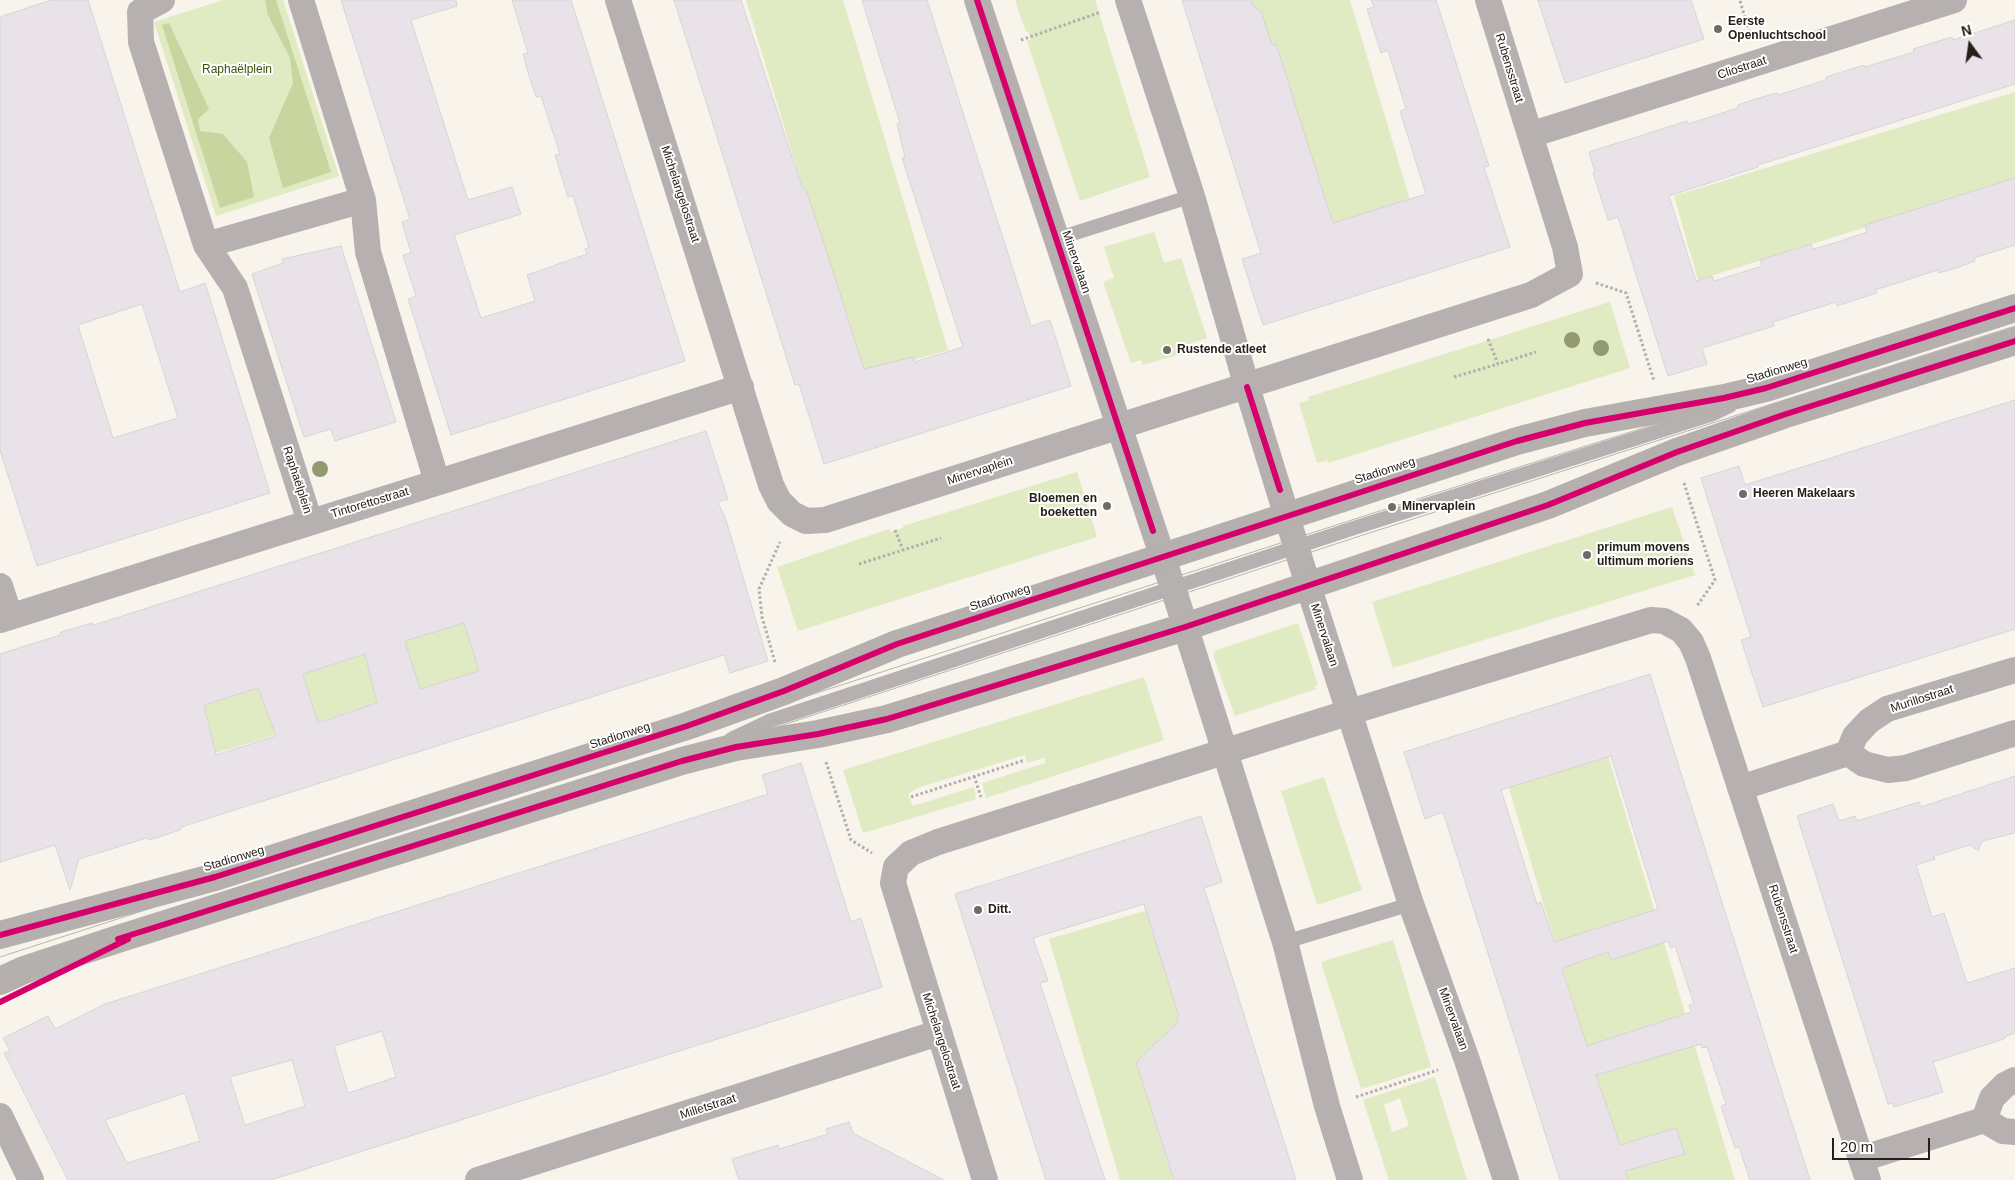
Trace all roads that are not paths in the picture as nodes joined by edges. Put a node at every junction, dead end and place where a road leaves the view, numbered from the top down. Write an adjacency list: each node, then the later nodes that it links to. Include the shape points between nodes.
1 (162, 0): 12 (street, Raphaëlplein, via 140,12 141,42)
2 (301, 0): 10 (street)
3 (618, 0): 15 (street, Michelangelostraat)
4 (977, 0): 11 (street, Minervalaan)
5 (1488, 0): 8 (street, Rubensstraat)
6 (1954, 0): 8 (street, Cliostraat)
7 (1128, 1): 9 (street, Minervalaan)
8 (1530, 135): 16 (street, Minervaplein, via 1565,247 1570,274 1531,295)
9 (1192, 196): 11 (lane); 16 (street, Minervalaan)
10 (363, 200): 12 (street); 19 (street, via 368,252)
11 (1056, 239): 18 (street, Minervalaan)
12 (206, 245): 21 (street, Raphaëlplein, via 235,288)
13 (2015, 308): 17 (main road, Stadionweg)
14 (2015, 341): 24 (main road, Stadionweg, via 1782,415 1676,452 1548,505)
15 (741, 387): 18 (street, Minervaplein, via 771,485 779,501 792,514 806,520 825,520); 19 (street, Tintorettostraat)
16 (1247, 387): 18 (street, Minervaplein); 20 (street, Minervalaan)
17 (1766, 388): 20 (main road, Stadionweg, via 1585,423 1517,441); 22 (lane, Stadionweg, via 1712,414)
18 (1119, 426): 23 (street, Minervalaan)
19 (437, 482): 21 (street, Tintorettostraat)
20 (1288, 516): 22 (street, Minervalaan); 23 (main road, Stadionweg)
21 (310, 522): 27 (street, Tintorettostraat)
22 (1297, 547): 24 (street, Minervalaan); 26 (lane, Stadionweg)
23 (1162, 559): 26 (street, Minervalaan); 37 (main road, Stadionweg, via 897,644 688,726 215,877)
24 (1308, 585): 28 (main road, Stadionweg); 30 (street, Minervalaan)
25 (0, 586): 27 (street)
26 (1172, 588): 28 (street, Minervalaan); 34 (lane, Stadionweg, via 770,721)
27 (5, 619)
28 (1185, 627): 32 (street, Minervalaan); 34 (main road, Stadionweg, via 887,719 736,747)
29 (2015, 670): 33 (street, Murillostraat, via 1887,709 1855,736)
30 (1350, 712): 32 (street); 35 (street, Rubensstraat, via 1650,620 1664,621 1681,630 1691,642); 36 (street, Minervalaan)
31 (2015, 733): 33 (street, via 1906,768 1888,770 1864,764)
32 (1224, 752): 39 (street, Minervalaan); 42 (street, Michelangelostraat, via 938,842 911,853 896,867 893,883 897,901)
33 (1848, 753): 35 (street)
34 (682, 761): 38 (main road, Stadionweg)
35 (1740, 788): 47 (street, Rubensstraat)
36 (1411, 904): 39 (lane); 52 (street, Minervalaan)
37 (0, 936)
38 (118, 940): 40 (lane, Stadionweg, via 52,949); 41 (main road, Stadionweg, via 24,970)
39 (1285, 942): 51 (street, Minervalaan, via 1327,1106)
40 (0, 965)
41 (0, 981)
42 (938, 1033): 49 (street, Milletstraat); 50 (street, Michelangelostraat)
43 (2015, 1080): 45 (street, via 1992,1098)
44 (0, 1116): 48 (street)
45 (1984, 1120): 46 (street, via 2003,1131); 47 (street)
46 (2015, 1132)
47 (1864, 1169)
48 (31, 1180)
49 (478, 1180)
50 (985, 1180)
51 (1350, 1180)
52 (1506, 1180)

